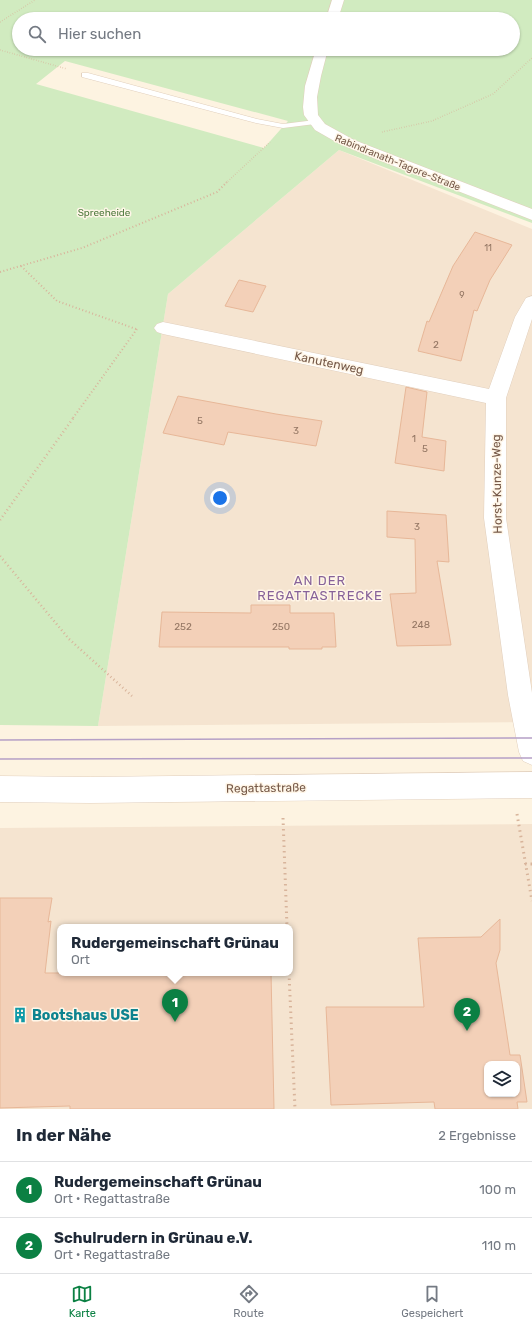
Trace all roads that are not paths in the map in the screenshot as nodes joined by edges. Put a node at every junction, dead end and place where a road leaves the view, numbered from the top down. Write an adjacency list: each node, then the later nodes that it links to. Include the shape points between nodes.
1 (338, 0): 2 (street)
2 (334, 12)
3 (320, 56): 5 (street, via 310,97)
4 (85, 75): 5 (lane, via 256,121 283,126)
5 (314, 122): 6 (street, Rabindranath-Tagore-Straße, via 334,136 352,144)
6 (532, 215)
7 (532, 302): 9 (street, Horst-Kunze-Weg, via 524,317)
8 (163, 328): 9 (street, Kanutenweg)
9 (496, 398): 10 (street, Horst-Kunze-Weg, via 495,518 520,695)
10 (532, 752)
11 (522, 786): 12 (street, Regattastraße)
12 (0, 789)

